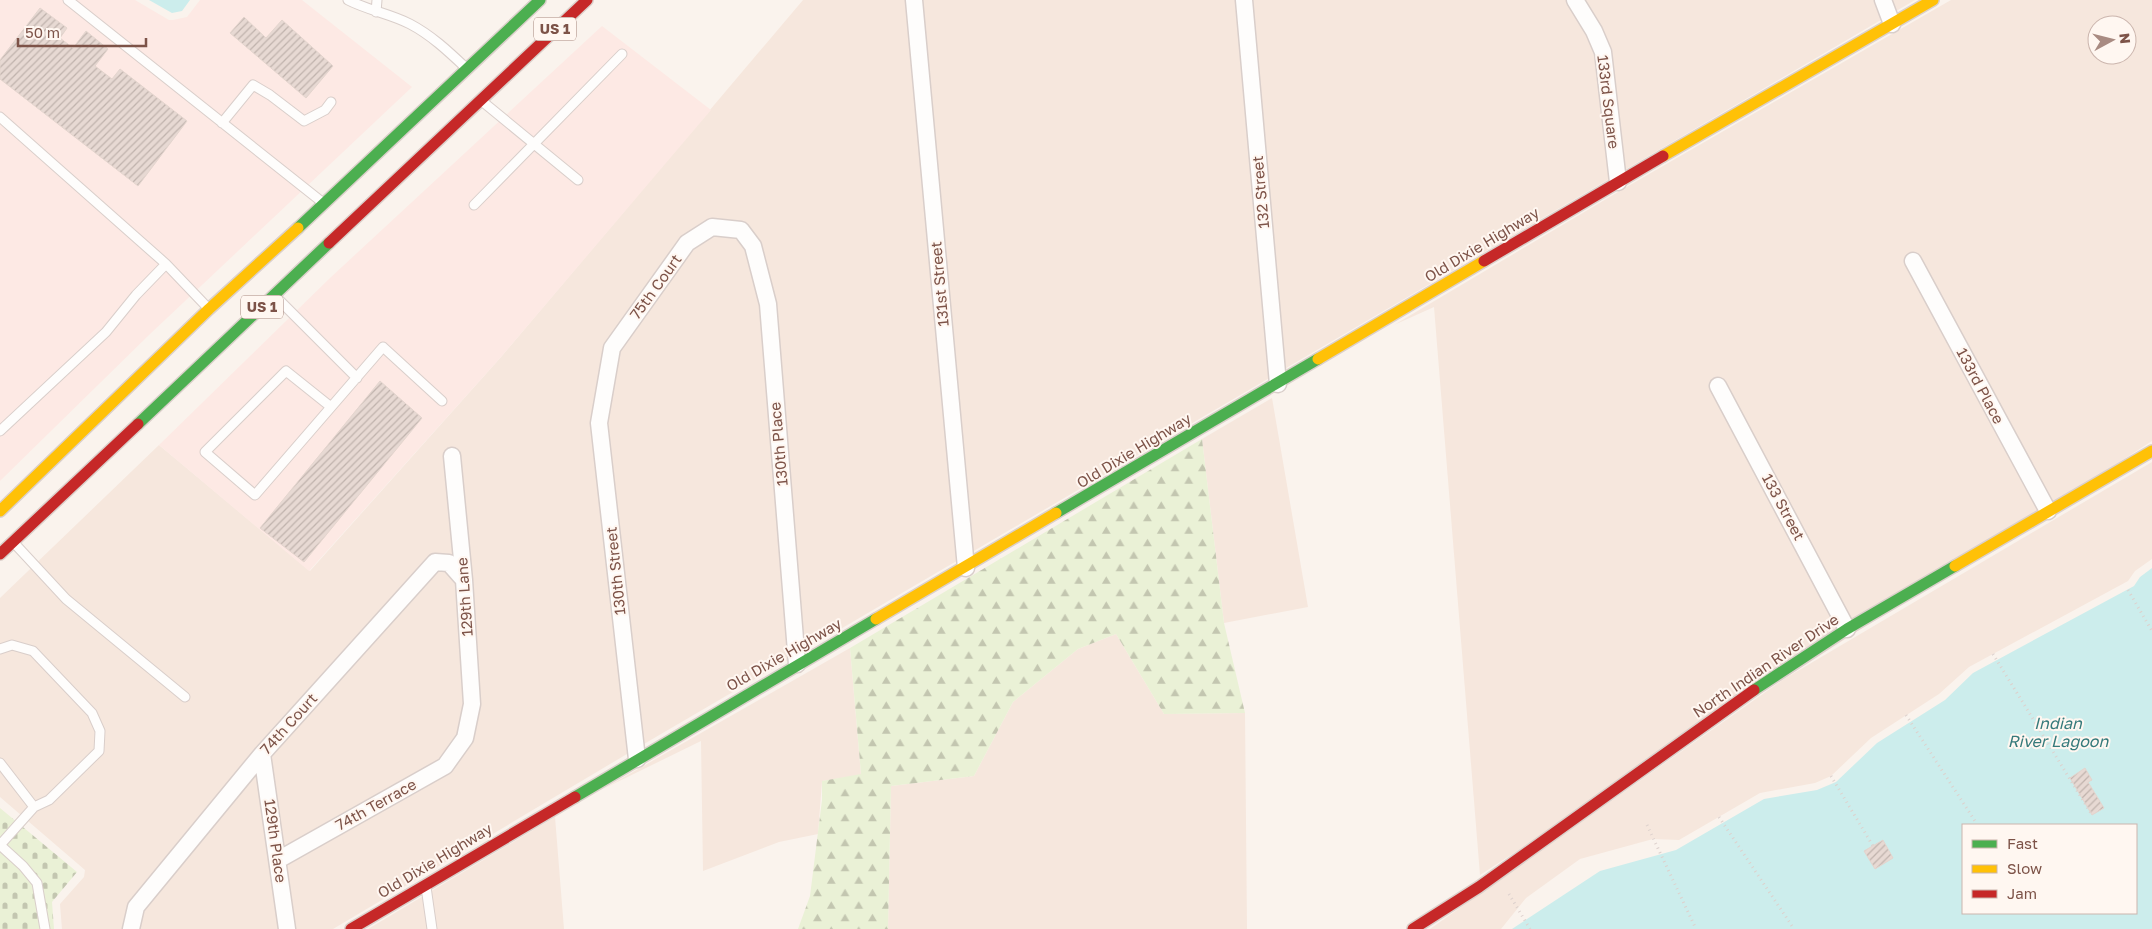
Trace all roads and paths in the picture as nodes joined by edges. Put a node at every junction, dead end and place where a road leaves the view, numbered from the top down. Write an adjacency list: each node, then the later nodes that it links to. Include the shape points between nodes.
1 (68, 0): 18 (lane)
2 (348, 0): 11 (lane)
3 (377, 0): 11 (lane)
4 (540, 0): 14 (street, US 1)
5 (587, 0): 15 (street, US 1)
6 (914, 0): 45 (street, 131st Street)
7 (1244, 0): 31 (street, 132 Street)
8 (1575, 0): 21 (street, 133rd Square, via 1603,52)
9 (1883, 0): 12 (street)
10 (1933, 0): 12 (street, Old Dixie Highway)
11 (376, 12): 14 (lane, via 409,23 442,45)
12 (1892, 24): 21 (street, Old Dixie Highway)
13 (622, 54): 19 (lane)
14 (467, 69): 22 (street, US 1)
15 (481, 100): 19 (lane); 27 (street, US 1)
16 (331, 102): 18 (lane, via 325,110 304,121 253,85)
17 (0, 117): 26 (lane)
18 (222, 122): 22 (lane)
19 (533, 143): 20 (lane); 23 (lane)
20 (578, 180)
21 (1618, 182): 31 (street, Old Dixie Highway)
22 (324, 204): 28 (street, US 1)
23 (474, 205)
24 (741, 230): 30 (street, 75th Court, via 712,226 688,243 612,348); 52 (street, 130th Place, via 753,246 768,304)
25 (1912, 260): 41 (street, 133rd Place)
26 (166, 264): 28 (lane); 35 (lane, via 106,332)
27 (274, 296): 29 (lane); 43 (street, US 1)
28 (209, 309): 38 (street, US 1)
29 (357, 378): 33 (lane, via 384,347); 34 (lane)
30 (604, 383): 57 (street, 130th Street, via 599,423)
31 (1278, 384): 45 (street, Old Dixie Highway)
32 (1718, 386): 48 (street, 133 Street)
33 (442, 401)
34 (331, 407): 34 (lane, via 255,495 205,452 286,371)
35 (0, 431)
36 (2152, 451): 41 (street, North Indian River Drive)
37 (452, 456): 46 (street, 129th Lane)
38 (17, 494): 39 (street, US 1); 40 (street)
39 (0, 511)
40 (14, 511)
41 (2048, 511): 48 (street, North Indian River Drive)
42 (12, 526): 43 (street)
43 (13, 542): 44 (street, US 1); 53 (lane, via 66,598)
44 (0, 554)
45 (966, 568): 52 (street, Old Dixie Highway)
46 (464, 580): 55 (street, 129th Lane, via 472,704); 56 (street, 74th Court, via 450,563 435,562)
47 (2128, 590): 49 (path)
48 (1847, 629): 75 (street, North Indian River Drive, via 1779,672 1479,887)
49 (2152, 631)
50 (0, 649): 60 (lane, via 12,645 33,651 92,713 100,731 99,751 49,800)
51 (1993, 654): 61 (path)
52 (797, 664): 57 (street, Old Dixie Highway)
53 (185, 697)
54 (1906, 715): 63 (path)
55 (465, 738): 67 (street, 74th Terrace, via 445,766)
56 (262, 754): 67 (street, 129th Place); 70 (street, 74th Court, via 136,907)
57 (637, 758): 68 (street, Old Dixie Highway)
58 (0, 763): 60 (lane)
59 (1831, 776): 66 (path)
60 (34, 807): 65 (lane)
61 (2092, 815)
62 (1719, 817): 78 (path)
63 (1975, 821)
64 (1647, 825): 77 (path)
65 (0, 845): 71 (lane, via 24,866 37,883)
66 (1873, 846)
67 (278, 860): 72 (street, 129th Place)
68 (426, 884): 73 (street, Old Dixie Highway); 74 (lane)
69 (1509, 894): 76 (path)
70 (131, 926)
71 (45, 929)
72 (287, 929)
73 (350, 929)
74 (432, 929)
75 (1413, 929)
76 (1530, 929)
77 (1696, 929)
78 (1794, 929)

